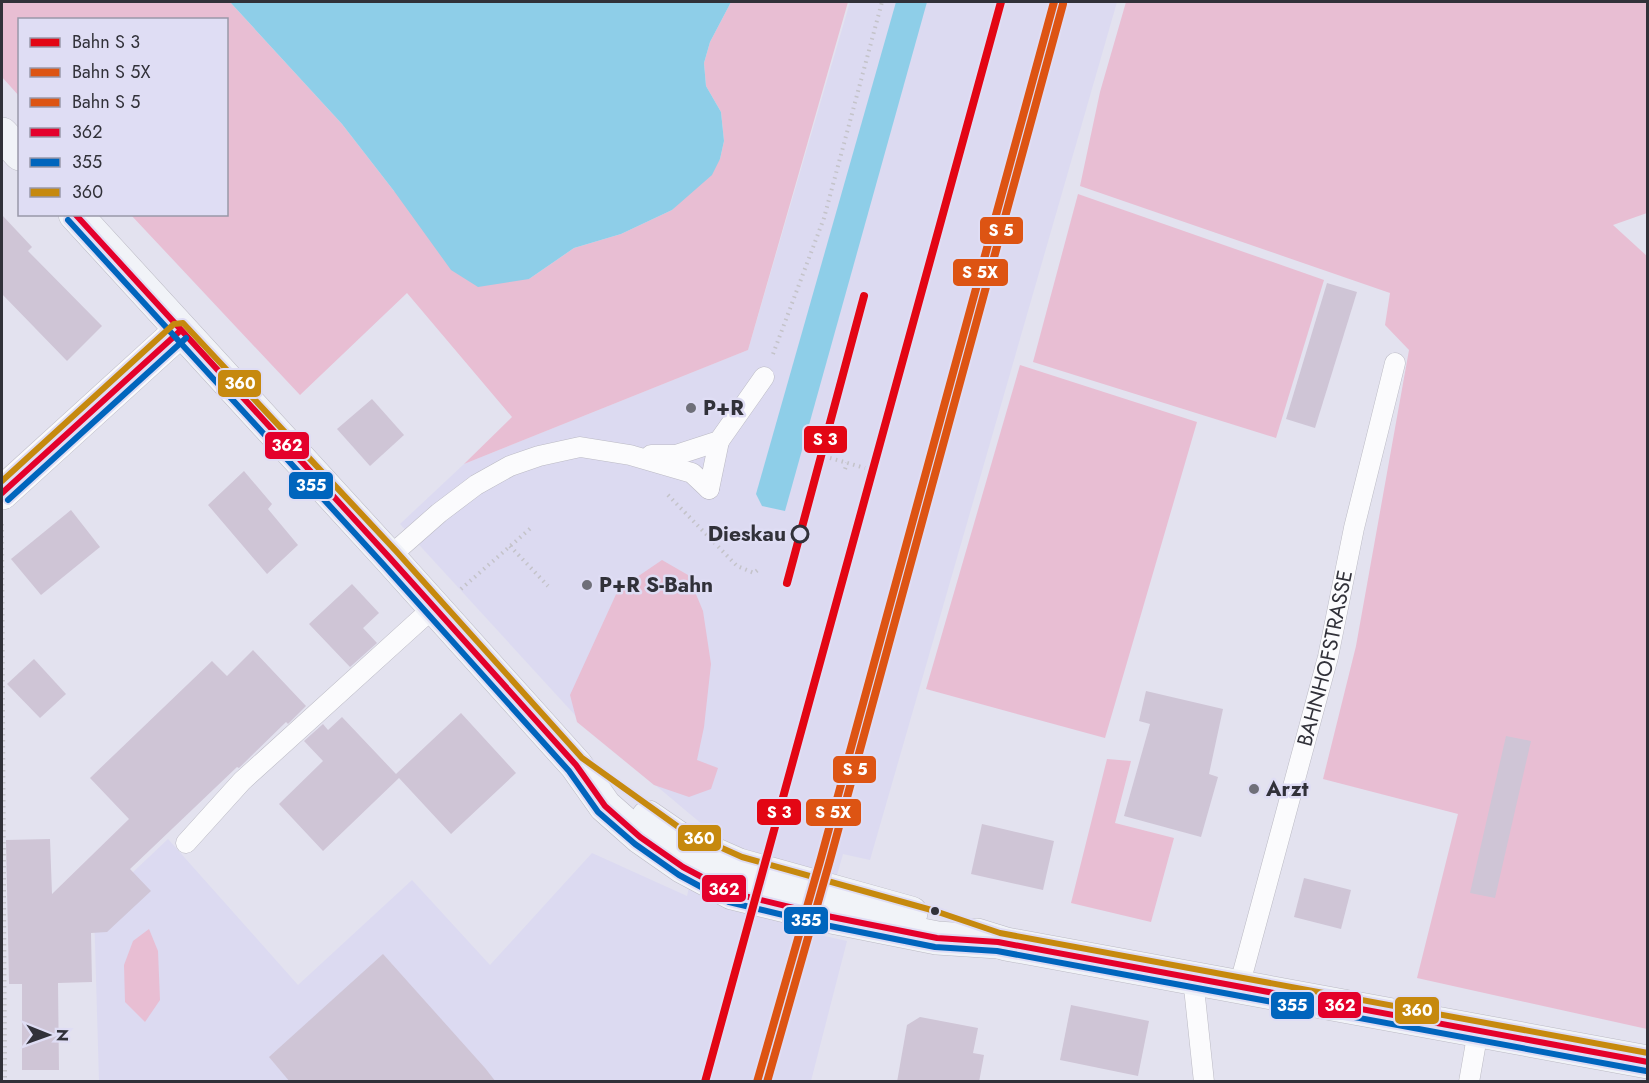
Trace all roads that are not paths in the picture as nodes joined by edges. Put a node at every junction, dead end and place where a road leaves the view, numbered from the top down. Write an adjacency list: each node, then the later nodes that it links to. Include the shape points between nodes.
1 (2, 134): 2 (street)
2 (18, 152)
3 (77, 216): 4 (street)
4 (180, 331): 9 (street); 10 (street)
5 (1395, 363): 14 (lane, BAHNHOFSTRASSE, via 1354,528 1328,657)
6 (764, 377): 7 (lane)
7 (719, 441): 8 (lane, via 676,455); 8 (lane, via 709,489 692,473)
8 (630, 455): 10 (lane, via 580,447 510,466 476,485)
9 (2, 493)
10 (389, 557): 11 (street)
11 (444, 601): 12 (lane, via 242,781); 13 (street, via 605,806 683,867 732,892 937,938 998,942)
12 (186, 843)
13 (1193, 978): 14 (street); 17 (lane)
14 (1239, 987): 15 (street)
15 (1478, 1031): 16 (street); 18 (lane)
16 (1647, 1062)
17 (1204, 1082)
18 (1469, 1082)

